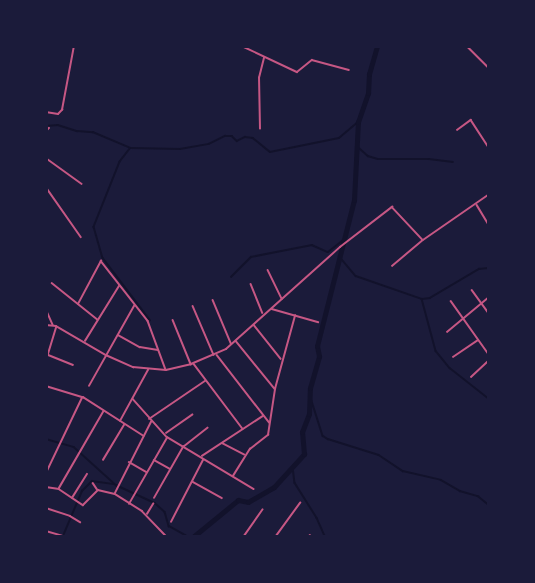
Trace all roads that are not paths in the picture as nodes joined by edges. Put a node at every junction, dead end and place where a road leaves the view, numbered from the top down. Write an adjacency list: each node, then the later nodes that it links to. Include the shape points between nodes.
1 (74, 46): 7 (street, via 62,110 58,114)
2 (242, 46): 4 (street)
3 (467, 46): 5 (street)
4 (265, 57): 6 (street, via 297,72 312,60); 8 (street, via 259,78)
5 (489, 67)
6 (349, 70)
7 (46, 112)
8 (260, 129)
9 (457, 130): 10 (street, via 471,120)
10 (489, 146)
11 (46, 158): 12 (street)
12 (82, 184)
13 (46, 187): 17 (street)
14 (489, 195): 15 (street)
15 (476, 204): 16 (street); 18 (street)
16 (489, 223)
17 (81, 237)
18 (423, 240): 19 (street); 26 (street, via 392,207 340,246)
19 (392, 266)
20 (268, 270): 26 (street)
21 (52, 283): 29 (street)
22 (252, 284): 36 (street)
23 (119, 286): 29 (street, via 101,261); 31 (street); 38 (street)
24 (472, 290): 30 (street)
25 (489, 298): 30 (street)
26 (282, 299): 34 (street)
27 (213, 300): 50 (street)
28 (451, 302): 40 (street)
29 (78, 303): 38 (street)
30 (483, 304): 35 (street); 40 (street)
31 (135, 306): 46 (street); 51 (street, via 148,321)
32 (193, 306): 55 (street)
33 (46, 309): 44 (street)
34 (271, 309): 36 (street); 37 (street)
35 (489, 312)
36 (264, 315): 42 (street)
37 (295, 316): 41 (street); 57 (street)
38 (98, 320): 49 (street)
39 (173, 320): 59 (street)
40 (464, 320): 45 (street); 47 (street)
41 (318, 322)
42 (253, 325): 48 (street); 57 (street)
43 (46, 326): 44 (street)
44 (55, 326): 49 (street); 53 (street)
45 (447, 332)
46 (117, 335): 51 (street, via 140,347); 54 (street)
47 (478, 339): 52 (street); 56 (street)
48 (236, 341): 50 (street); 67 (street)
49 (85, 342): 54 (street)
50 (232, 344): 55 (street)
51 (158, 350): 62 (street)
52 (489, 353)
53 (47, 354): 60 (street)
54 (106, 355): 61 (street, via 125,365); 66 (street)
55 (215, 355): 59 (street); 72 (street)
56 (453, 357)
57 (282, 360): 67 (street)
58 (489, 361): 63 (street)
59 (192, 363): 62 (street); 64 (street)
60 (73, 365)
61 (148, 369): 62 (street); 69 (street)
62 (166, 370)
63 (471, 377)
64 (206, 380): 74 (street); 78 (street)
65 (46, 386): 68 (street)
66 (89, 386)
67 (275, 389): 76 (street)
68 (82, 398): 70 (street); 92 (street)
69 (133, 399): 73 (street); 74 (street)
70 (103, 411): 73 (street); 98 (street)
71 (192, 415): 79 (street)
72 (264, 415): 76 (street); 78 (street)
73 (120, 421): 75 (street)
74 (150, 421): 79 (street); 80 (street)
75 (124, 424): 80 (street); 86 (street)
76 (270, 424): 84 (street, via 268,435)
77 (207, 428): 83 (street)
78 (243, 429): 82 (street)
79 (164, 434): 81 (street)
80 (144, 436): 89 (street)
81 (167, 437): 83 (street); 87 (street)
82 (222, 443): 84 (street); 85 (street)
83 (183, 447): 85 (street); 90 (street)
84 (245, 454): 94 (street)
85 (201, 457): 88 (street)
86 (103, 460)
87 (153, 460): 90 (street); 91 (street)
88 (204, 460): 94 (street); 95 (street)
89 (129, 462): 91 (street); 101 (street)
90 (171, 470): 103 (street)
91 (146, 472): 107 (street)
92 (46, 473)
93 (87, 474): 102 (street)
94 (233, 476): 99 (street)
95 (192, 482): 104 (street); 112 (street)
96 (93, 483): 100 (street)
97 (46, 487): 98 (street)
98 (59, 489): 102 (street)
99 (254, 489)
100 (98, 490): 101 (street); 102 (street, via 84,505)
101 (115, 494): 107 (street)
102 (72, 498)
103 (154, 498)
104 (222, 498)
105 (300, 503): 117 (street)
106 (153, 504): 110 (street)
107 (129, 505): 110 (street)
108 (46, 508): 111 (street)
109 (262, 510): 116 (street)
110 (147, 515): 115 (street)
111 (80, 522)
112 (171, 522)
113 (46, 531): 114 (street)
114 (64, 537)
115 (166, 537)
116 (244, 537)
117 (276, 537)

